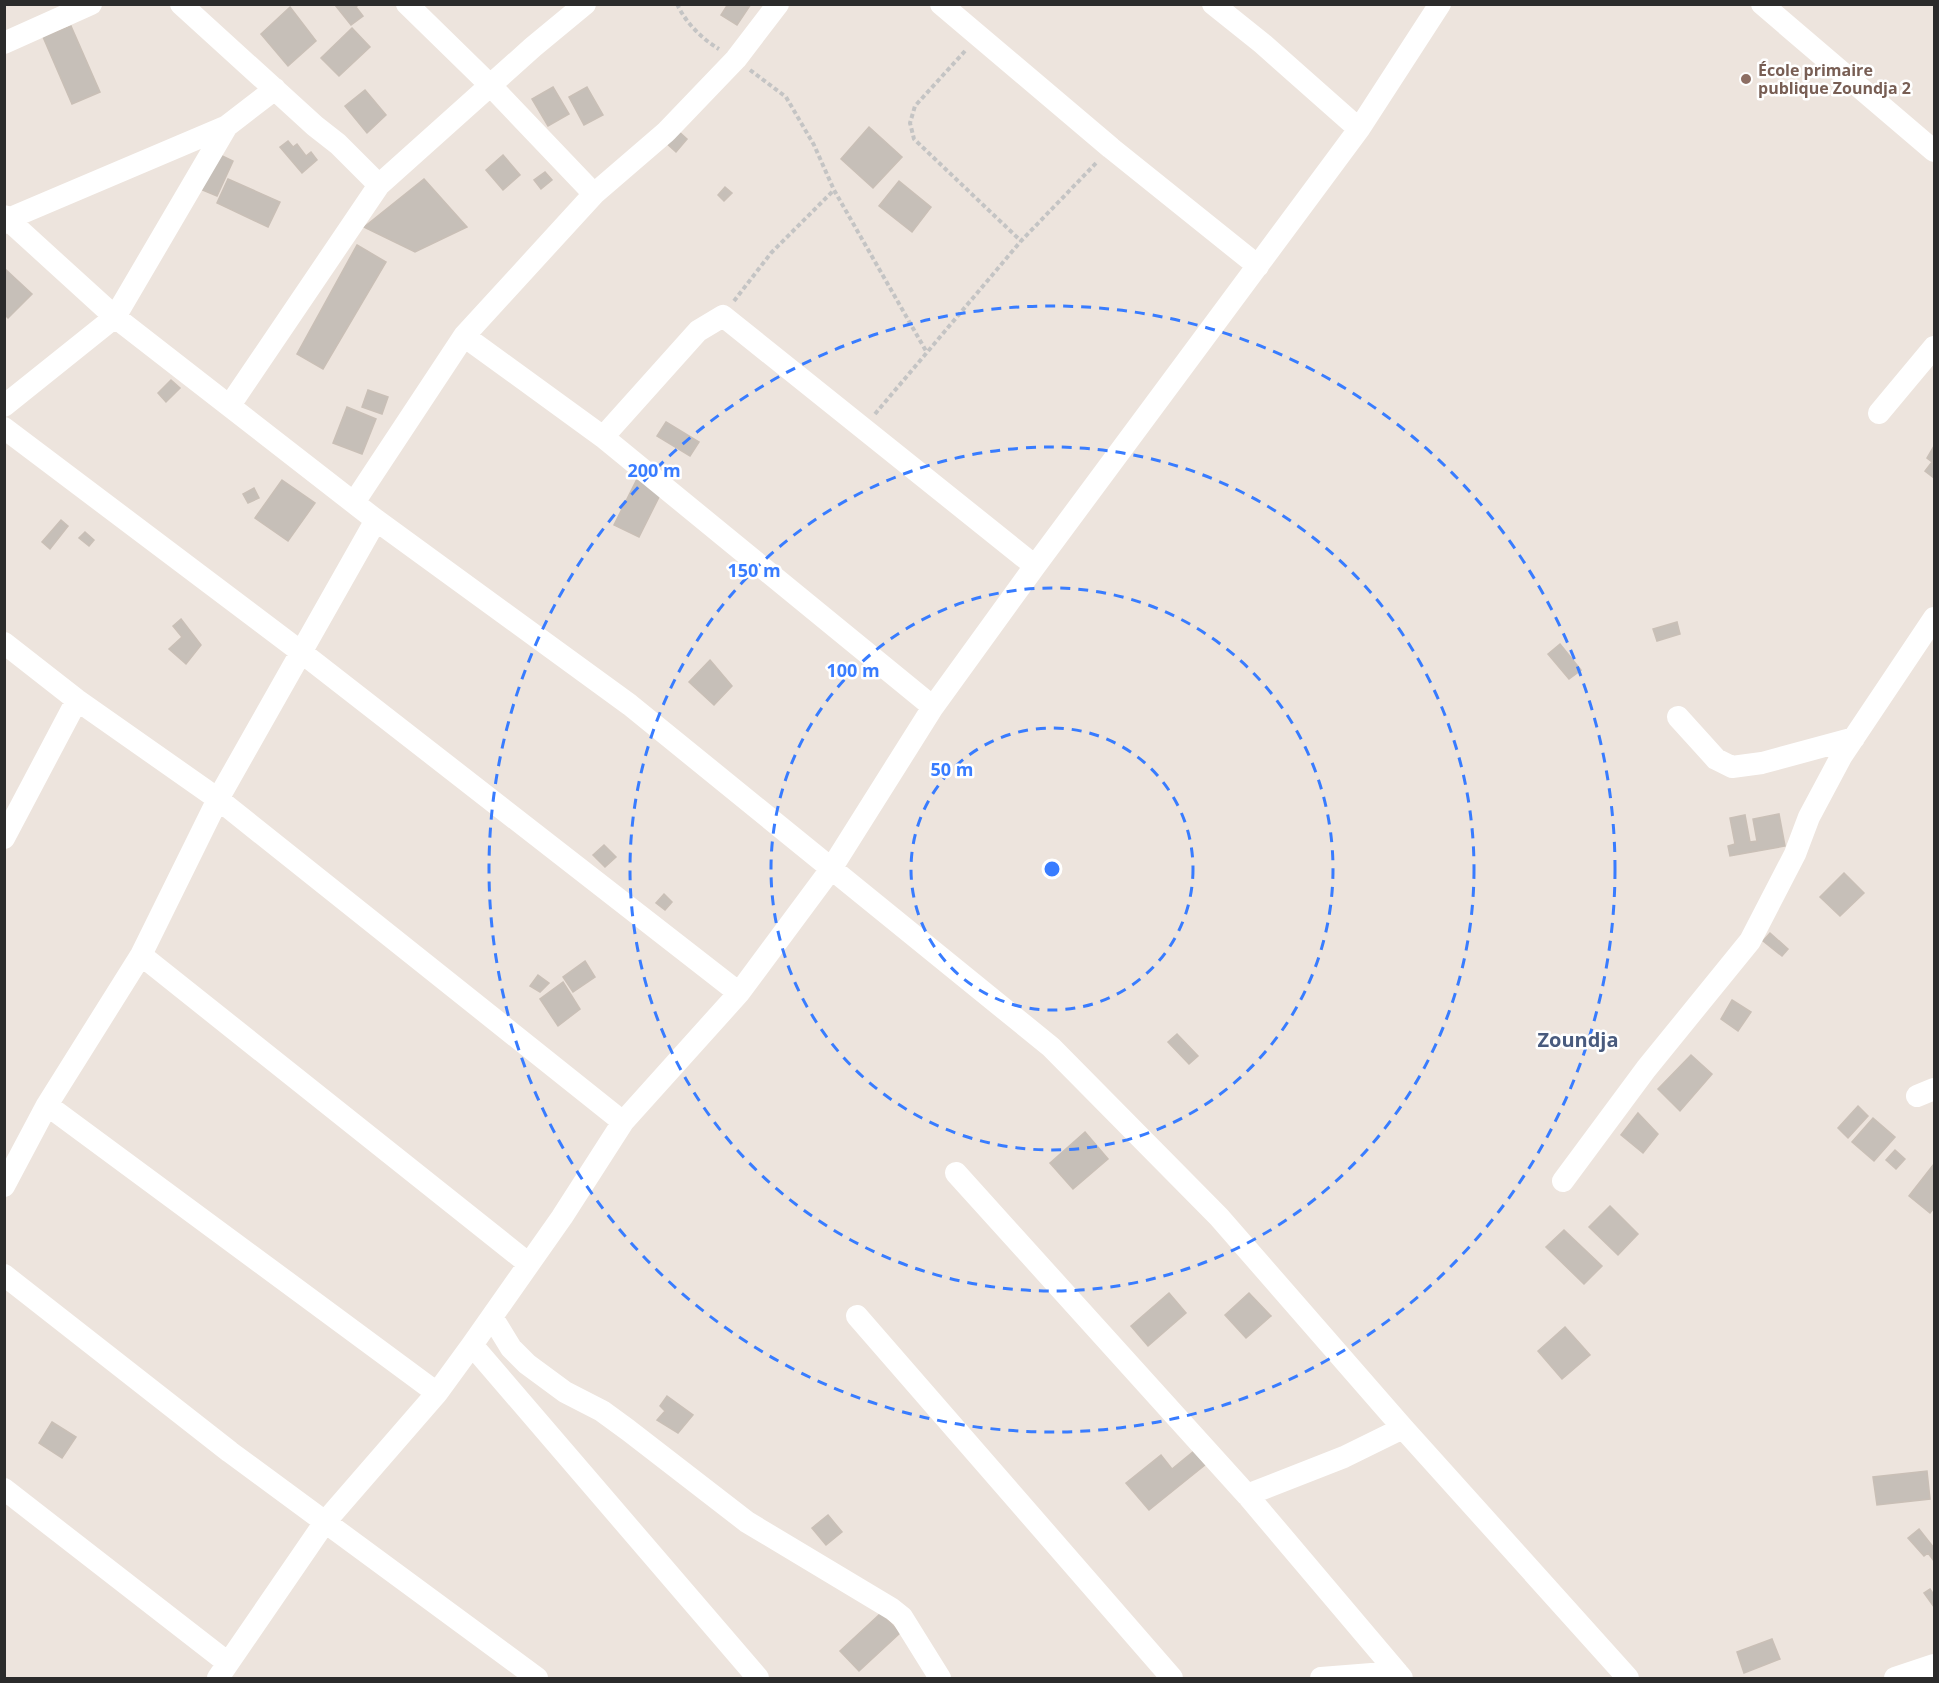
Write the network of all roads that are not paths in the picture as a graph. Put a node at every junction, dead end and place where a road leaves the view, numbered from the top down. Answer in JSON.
{"nodes":[{"id":1,"x":92,"y":4,"type":"edge"},
{"id":2,"x":181,"y":4,"type":"edge"},
{"id":3,"x":407,"y":4,"type":"edge"},
{"id":4,"x":585,"y":4,"type":"edge"},
{"id":5,"x":778,"y":4,"type":"edge"},
{"id":6,"x":941,"y":4,"type":"edge"},
{"id":7,"x":1213,"y":4,"type":"edge"},
{"id":8,"x":1440,"y":4,"type":"edge"},
{"id":9,"x":1762,"y":4,"type":"edge"},
{"id":10,"x":4,"y":42,"type":"edge"},
{"id":11,"x":490,"y":86,"type":"junction"},
{"id":12,"x":275,"y":89,"type":"junction"},
{"id":13,"x":227,"y":126,"type":"junction"},
{"id":14,"x":1359,"y":129,"type":"junction"},
{"id":15,"x":1935,"y":151,"type":"edge"},
{"id":16,"x":379,"y":185,"type":"junction"},
{"id":17,"x":594,"y":194,"type":"junction"},
{"id":18,"x":6,"y":219,"type":"edge"},
{"id":19,"x":1258,"y":266,"type":"junction"},
{"id":20,"x":116,"y":317,"type":"junction"},
{"id":21,"x":464,"y":336,"type":"junction"},
{"id":22,"x":1935,"y":347,"type":"edge"},
{"id":23,"x":230,"y":405,"type":"junction"},
{"id":24,"x":4,"y":406,"type":"edge"},
{"id":25,"x":1880,"y":413,"type":"dead end"},
{"id":26,"x":4,"y":428,"type":"edge"},
{"id":27,"x":603,"y":437,"type":"junction"},
{"id":28,"x":355,"y":501,"type":"junction"},
{"id":29,"x":376,"y":520,"type":"junction"},
{"id":30,"x":1035,"y":566,"type":"junction"},
{"id":31,"x":1935,"y":618,"type":"edge"},
{"id":32,"x":4,"y":643,"type":"edge"},
{"id":33,"x":301,"y":652,"type":"junction"},
{"id":34,"x":77,"y":700,"type":"junction"},
{"id":35,"x":933,"y":707,"type":"junction"},
{"id":36,"x":1678,"y":717,"type":"dead end"},
{"id":37,"x":1854,"y":738,"type":"junction"},
{"id":38,"x":218,"y":799,"type":"junction"},
{"id":39,"x":4,"y":838,"type":"edge"},
{"id":40,"x":831,"y":869,"type":"junction"},
{"id":41,"x":141,"y":955,"type":"junction"},
{"id":42,"x":739,"y":993,"type":"junction"},
{"id":43,"x":47,"y":1105,"type":"junction"},
{"id":44,"x":623,"y":1122,"type":"junction"},
{"id":45,"x":956,"y":1173,"type":"dead end"},
{"id":46,"x":1563,"y":1181,"type":"dead end"},
{"id":47,"x":4,"y":1186,"type":"edge"},
{"id":48,"x":529,"y":1264,"type":"junction"},
{"id":49,"x":4,"y":1275,"type":"edge"},
{"id":50,"x":857,"y":1316,"type":"dead end"},
{"id":51,"x":492,"y":1317,"type":"junction"},
{"id":52,"x":472,"y":1345,"type":"junction"},
{"id":53,"x":437,"y":1393,"type":"junction"},
{"id":54,"x":1403,"y":1428,"type":"junction"},
{"id":55,"x":4,"y":1489,"type":"edge"},
{"id":56,"x":1247,"y":1495,"type":"junction"},
{"id":57,"x":325,"y":1522,"type":"junction"},
{"id":58,"x":1935,"y":1665,"type":"edge"},
{"id":59,"x":223,"y":1671,"type":"edge"},
{"id":60,"x":1400,"y":1675,"type":"edge"},
{"id":61,"x":537,"y":1678,"type":"edge"},
{"id":62,"x":758,"y":1678,"type":"edge"},
{"id":63,"x":940,"y":1678,"type":"edge"},
{"id":64,"x":1172,"y":1678,"type":"edge"},
{"id":65,"x":1321,"y":1678,"type":"edge"},
{"id":66,"x":1628,"y":1678,"type":"edge"},
{"id":67,"x":1895,"y":1678,"type":"edge"}],
"edges":[{"from":1,"to":10,"type":"street"},
{"from":2,"to":12,"type":"street"},
{"from":3,"to":11,"type":"street"},
{"from":4,"to":11,"type":"street"},
{"from":5,"to":17,"type":"street"},
{"from":6,"to":19,"type":"street"},
{"from":7,"to":14,"type":"street"},
{"from":8,"to":14,"type":"street"},
{"from":9,"to":15,"type":"street"},
{"from":11,"to":16,"type":"street"},
{"from":11,"to":17,"type":"street"},
{"from":12,"to":13,"type":"street"},
{"from":12,"to":16,"type":"street"},
{"from":13,"to":18,"type":"street"},
{"from":13,"to":20,"type":"street"},
{"from":14,"to":19,"type":"street"},
{"from":16,"to":23,"type":"street"},
{"from":17,"to":21,"type":"street"},
{"from":18,"to":20,"type":"street"},
{"from":19,"to":30,"type":"street"},
{"from":20,"to":23,"type":"street"},
{"from":20,"to":24,"type":"street"},
{"from":21,"to":27,"type":"street"},
{"from":21,"to":28,"type":"street"},
{"from":22,"to":25,"type":"street"},
{"from":23,"to":28,"type":"street"},
{"from":26,"to":33,"type":"street"},
{"from":27,"to":30,"type":"street"},
{"from":27,"to":35,"type":"street"},
{"from":28,"to":29,"type":"street"},
{"from":29,"to":33,"type":"street"},
{"from":29,"to":40,"type":"street"},
{"from":30,"to":35,"type":"street"},
{"from":31,"to":37,"type":"street"},
{"from":32,"to":34,"type":"street"},
{"from":33,"to":38,"type":"street"},
{"from":33,"to":42,"type":"street"},
{"from":34,"to":38,"type":"street"},
{"from":34,"to":39,"type":"street"},
{"from":35,"to":40,"type":"street"},
{"from":36,"to":37,"type":"street"},
{"from":37,"to":46,"type":"street"},
{"from":38,"to":41,"type":"street"},
{"from":38,"to":44,"type":"street"},
{"from":40,"to":42,"type":"street"},
{"from":40,"to":54,"type":"street"},
{"from":41,"to":43,"type":"street"},
{"from":41,"to":48,"type":"street"},
{"from":42,"to":44,"type":"street"},
{"from":43,"to":47,"type":"street"},
{"from":43,"to":53,"type":"street"},
{"from":44,"to":48,"type":"street"},
{"from":45,"to":56,"type":"street"},
{"from":48,"to":51,"type":"street"},
{"from":49,"to":57,"type":"street"},
{"from":50,"to":64,"type":"street"},
{"from":51,"to":52,"type":"street"},
{"from":51,"to":63,"type":"street"},
{"from":52,"to":53,"type":"street"},
{"from":52,"to":62,"type":"street"},
{"from":53,"to":57,"type":"street"},
{"from":54,"to":56,"type":"street"},
{"from":54,"to":66,"type":"street"},
{"from":55,"to":59,"type":"street"},
{"from":56,"to":60,"type":"street"},
{"from":57,"to":59,"type":"street"},
{"from":57,"to":61,"type":"street"},
{"from":58,"to":67,"type":"street"},
{"from":60,"to":65,"type":"street"}]}
